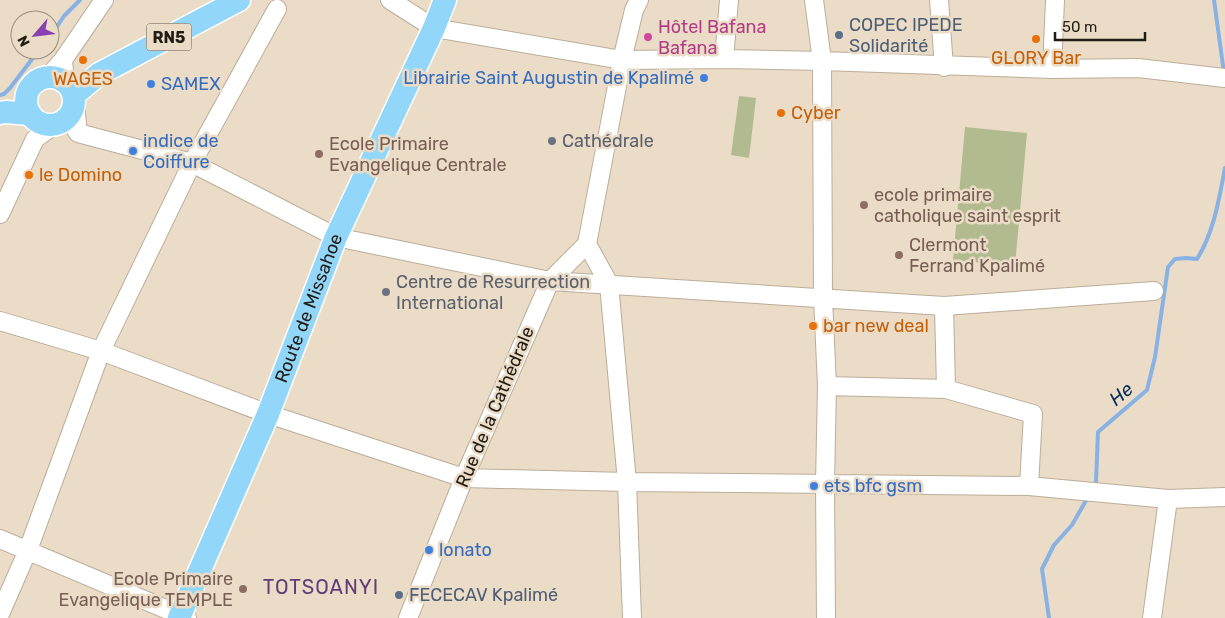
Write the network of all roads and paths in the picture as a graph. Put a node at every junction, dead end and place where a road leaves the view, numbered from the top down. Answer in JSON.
{"nodes":[{"id":1,"x":104,"y":0,"type":"edge"},
{"id":2,"x":240,"y":0,"type":"edge"},
{"id":3,"x":390,"y":0,"type":"edge"},
{"id":4,"x":445,"y":0,"type":"edge"},
{"id":5,"x":729,"y":0,"type":"edge"},
{"id":6,"x":814,"y":0,"type":"edge"},
{"id":7,"x":939,"y":0,"type":"edge"},
{"id":8,"x":1055,"y":0,"type":"edge"},
{"id":9,"x":633,"y":3,"type":"edge"},
{"id":10,"x":277,"y":9,"type":"dead end"},
{"id":11,"x":434,"y":28,"type":"junction"},
{"id":12,"x":724,"y":59,"type":"junction"},
{"id":13,"x":622,"y":60,"type":"junction"},
{"id":14,"x":822,"y":61,"type":"junction"},
{"id":15,"x":944,"y":67,"type":"junction"},
{"id":16,"x":1052,"y":70,"type":"junction"},
{"id":17,"x":1224,"y":78,"type":"edge"},
{"id":18,"x":62,"y":85,"type":"junction"},
{"id":19,"x":29,"y":104,"type":"junction"},
{"id":20,"x":3,"y":113,"type":"edge"},
{"id":21,"x":67,"y":125,"type":"junction"},
{"id":22,"x":35,"y":139,"type":"junction"},
{"id":23,"x":192,"y":163,"type":"junction"},
{"id":24,"x":0,"y":214,"type":"edge"},
{"id":25,"x":336,"y":237,"type":"junction"},
{"id":26,"x":587,"y":244,"type":"junction"},
{"id":27,"x":550,"y":281,"type":"junction"},
{"id":28,"x":609,"y":284,"type":"junction"},
{"id":29,"x":1154,"y":291,"type":"dead end"},
{"id":30,"x":824,"y":298,"type":"junction"},
{"id":31,"x":944,"y":306,"type":"junction"},
{"id":32,"x":0,"y":321,"type":"edge"},
{"id":33,"x":101,"y":351,"type":"junction"},
{"id":34,"x":826,"y":386,"type":"junction"},
{"id":35,"x":946,"y":389,"type":"junction"},
{"id":36,"x":268,"y":414,"type":"junction"},
{"id":37,"x":464,"y":478,"type":"junction"},
{"id":38,"x":627,"y":482,"type":"junction"},
{"id":39,"x":825,"y":484,"type":"junction"},
{"id":40,"x":1028,"y":486,"type":"junction"},
{"id":41,"x":1225,"y":497,"type":"edge"},
{"id":42,"x":1168,"y":499,"type":"junction"},
{"id":43,"x":0,"y":539,"type":"edge"},
{"id":44,"x":28,"y":550,"type":"junction"},
{"id":45,"x":0,"y":614,"type":"edge"},
{"id":46,"x":182,"y":617,"type":"edge"},
{"id":47,"x":408,"y":618,"type":"edge"},
{"id":48,"x":632,"y":618,"type":"edge"},
{"id":49,"x":826,"y":618,"type":"edge"},
{"id":50,"x":1152,"y":618,"type":"edge"}],
"edges":[{"from":1,"to":18,"type":"street"},
{"from":2,"to":18,"type":"main road","name":"RN5","number":"RN5"},
{"from":3,"to":11,"type":"street"},
{"from":4,"to":11,"type":"main road","name":"Route de Missahoe"},
{"from":5,"to":12,"type":"street"},
{"from":6,"to":14,"type":"street"},
{"from":7,"to":15,"type":"street"},
{"from":8,"to":16,"type":"street"},
{"from":9,"to":13,"type":"street"},
{"from":10,"to":23,"type":"street"},
{"from":11,"to":13,"type":"street"},
{"from":11,"to":25,"type":"main road","name":"Route de Missahoe"},
{"from":12,"to":13,"type":"street"},
{"from":12,"to":14,"type":"street"},
{"from":13,"to":26,"type":"street"},
{"from":14,"to":15,"type":"street"},
{"from":14,"to":30,"type":"street"},
{"from":15,"to":16,"type":"street"},
{"from":16,"to":17,"type":"street"},
{"from":18,"to":19,"type":"main road","name":"RN5"},
{"from":18,"to":21,"type":"main road"},
{"from":19,"to":20,"type":"main road","name":"RN5"},
{"from":19,"to":21,"type":"main road"},
{"from":19,"to":22,"type":"street"},
{"from":21,"to":22,"type":"street"},
{"from":21,"to":23,"type":"street"},
{"from":22,"to":24,"type":"street"},
{"from":23,"to":25,"type":"street"},
{"from":23,"to":33,"type":"street"},
{"from":25,"to":27,"type":"street"},
{"from":25,"to":36,"type":"main road","name":"Route de Missahoe"},
{"from":26,"to":27,"type":"street","name":"Rue de la Cathédrale"},
{"from":26,"to":28,"type":"street"},
{"from":27,"to":28,"type":"street"},
{"from":27,"to":37,"type":"street","name":"Rue de la Cathédrale"},
{"from":28,"to":30,"type":"street"},
{"from":28,"to":38,"type":"street"},
{"from":29,"to":31,"type":"street"},
{"from":30,"to":31,"type":"street"},
{"from":30,"to":34,"type":"street"},
{"from":31,"to":35,"type":"street"},
{"from":32,"to":33,"type":"street"},
{"from":33,"to":36,"type":"street"},
{"from":33,"to":44,"type":"street"},
{"from":34,"to":35,"type":"street"},
{"from":34,"to":39,"type":"street"},
{"from":35,"to":40,"type":"street"},
{"from":36,"to":37,"type":"street"},
{"from":36,"to":46,"type":"main road","name":"Route de Missahoe"},
{"from":37,"to":38,"type":"street"},
{"from":37,"to":47,"type":"street","name":"Rue de la Cathédrale"},
{"from":38,"to":39,"type":"street"},
{"from":38,"to":48,"type":"street"},
{"from":39,"to":40,"type":"street"},
{"from":39,"to":49,"type":"street"},
{"from":40,"to":42,"type":"street"},
{"from":41,"to":42,"type":"street"},
{"from":42,"to":50,"type":"street"},
{"from":43,"to":44,"type":"street"},
{"from":44,"to":45,"type":"street"},
{"from":44,"to":46,"type":"street"}]}
